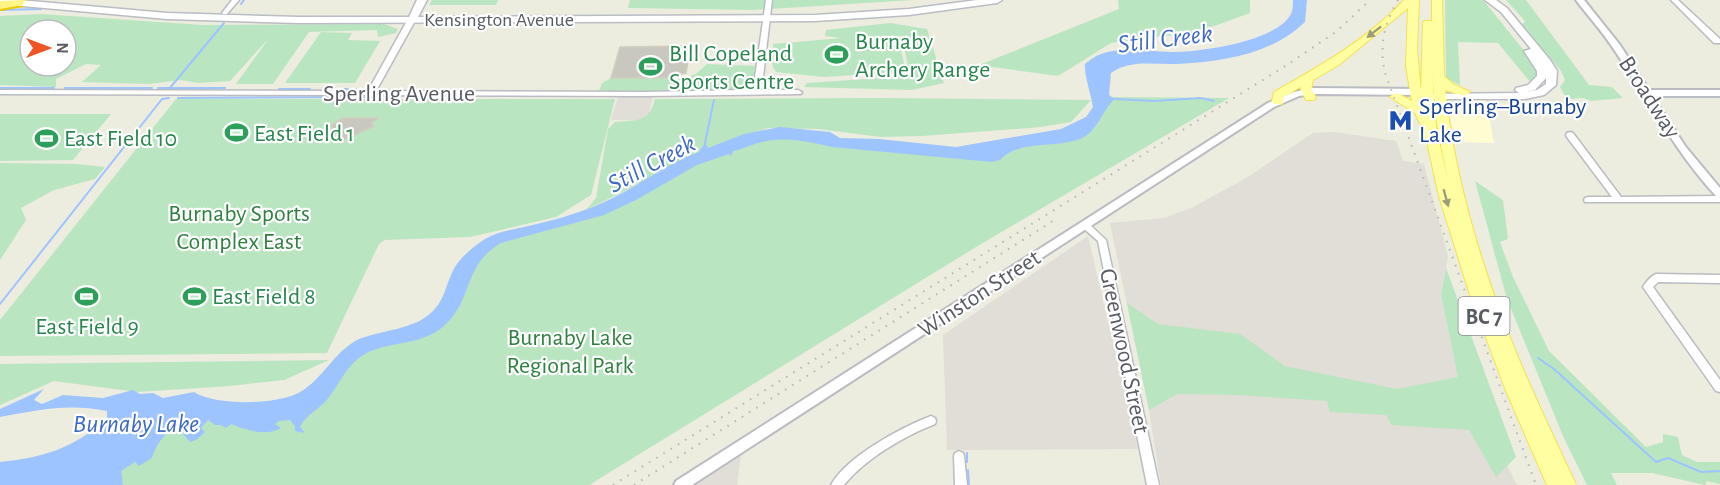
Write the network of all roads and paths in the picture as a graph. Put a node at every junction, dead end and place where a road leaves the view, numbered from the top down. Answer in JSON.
{"nodes":[{"id":1,"x":71,"y":0,"type":"edge"},
{"id":2,"x":236,"y":0,"type":"edge"},
{"id":3,"x":422,"y":0,"type":"edge"},
{"id":4,"x":769,"y":0,"type":"edge"},
{"id":5,"x":956,"y":0,"type":"edge"},
{"id":6,"x":998,"y":0,"type":"edge"},
{"id":7,"x":1412,"y":0,"type":"edge"},
{"id":8,"x":1429,"y":0,"type":"edge"},
{"id":9,"x":1437,"y":0,"type":"edge"},
{"id":10,"x":1580,"y":0,"type":"edge"},
{"id":11,"x":1674,"y":0,"type":"edge"},
{"id":12,"x":19,"y":2,"type":"joint"},
{"id":13,"x":0,"y":3,"type":"edge"},
{"id":14,"x":1496,"y":3,"type":"edge"},
{"id":15,"x":223,"y":15,"type":"junction"},
{"id":16,"x":414,"y":16,"type":"junction"},
{"id":17,"x":766,"y":16,"type":"junction"},
{"id":18,"x":1718,"y":41,"type":"edge"},
{"id":19,"x":1439,"y":78,"type":"junction"},
{"id":20,"x":1308,"y":90,"type":"junction"},
{"id":21,"x":0,"y":92,"type":"edge"},
{"id":22,"x":798,"y":92,"type":"dead end"},
{"id":23,"x":1464,"y":92,"type":"junction"},
{"id":24,"x":371,"y":93,"type":"junction"},
{"id":25,"x":1646,"y":93,"type":"junction"},
{"id":26,"x":1720,"y":93,"type":"edge"},
{"id":27,"x":740,"y":94,"type":"junction"},
{"id":28,"x":1421,"y":94,"type":"junction"},
{"id":29,"x":1441,"y":95,"type":"junction"},
{"id":30,"x":1396,"y":97,"type":"junction"},
{"id":31,"x":1278,"y":101,"type":"junction"},
{"id":32,"x":1419,"y":110,"type":"junction"},
{"id":33,"x":1570,"y":135,"type":"dead end"},
{"id":34,"x":1433,"y":141,"type":"junction"},
{"id":35,"x":1720,"y":194,"type":"edge"},
{"id":36,"x":1720,"y":199,"type":"edge"},
{"id":37,"x":1588,"y":200,"type":"dead end"},
{"id":38,"x":1619,"y":200,"type":"junction"},
{"id":39,"x":1085,"y":225,"type":"junction"},
{"id":40,"x":1719,"y":280,"type":"edge"},
{"id":41,"x":1720,"y":388,"type":"edge"},
{"id":42,"x":931,"y":421,"type":"dead end"},
{"id":43,"x":959,"y":456,"type":"dead end"},
{"id":44,"x":681,"y":485,"type":"edge"},
{"id":45,"x":837,"y":485,"type":"edge"},
{"id":46,"x":961,"y":485,"type":"edge"},
{"id":47,"x":1153,"y":485,"type":"edge"},
{"id":48,"x":1555,"y":485,"type":"edge"},
{"id":49,"x":1568,"y":485,"type":"edge"}],
"edges":[{"from":1,"to":15,"type":"main road","name":"Kensington Avenue"},
{"from":2,"to":15,"type":"street"},
{"from":3,"to":16,"type":"main road"},
{"from":4,"to":17,"type":"street"},
{"from":5,"to":17,"type":"main road","name":"Kensington Avenue"},
{"from":6,"to":17,"type":"main road","name":"Kensington Avenue"},
{"from":7,"to":20,"type":"main road","one_way":true},
{"from":7,"to":28,"type":"main road"},
{"from":8,"to":28,"type":"main road","number":"BC 7"},
{"from":9,"to":19,"type":"main road","number":"BC 7"},
{"from":10,"to":25,"type":"street","name":"Broadway"},
{"from":11,"to":18,"type":"street"},
{"from":12,"to":13,"type":"highway"},
{"from":12,"to":15,"type":"main road","name":"Kensington Avenue"},
{"from":14,"to":23,"type":"main road"},
{"from":14,"to":29,"type":"main road"},
{"from":15,"to":16,"type":"main road","name":"Kensington Avenue"},
{"from":16,"to":17,"type":"main road","name":"Kensington Avenue"},
{"from":16,"to":24,"type":"street"},
{"from":17,"to":27,"type":"street"},
{"from":19,"to":23,"type":"main road"},
{"from":19,"to":29,"type":"main road","number":"BC 7"},
{"from":20,"to":28,"type":"street"},
{"from":20,"to":30,"type":"street"},
{"from":20,"to":31,"type":"street"},
{"from":20,"to":31,"type":"main road"},
{"from":21,"to":24,"type":"street","name":"Sperling Avenue"},
{"from":22,"to":27,"type":"street","name":"Sperling Avenue"},
{"from":23,"to":29,"type":"main road"},
{"from":24,"to":27,"type":"street","name":"Sperling Avenue"},
{"from":25,"to":26,"type":"street"},
{"from":25,"to":35,"type":"street","name":"Broadway"},
{"from":28,"to":29,"type":"main road"},
{"from":28,"to":30,"type":"street"},
{"from":28,"to":32,"type":"main road"},
{"from":28,"to":34,"type":"main road","number":"BC 7"},
{"from":29,"to":49,"type":"main road","number":"BC 7"},
{"from":30,"to":32,"type":"main road"},
{"from":31,"to":39,"type":"street","name":"Winston Street"},
{"from":32,"to":34,"type":"main road"},
{"from":33,"to":38,"type":"street"},
{"from":34,"to":48,"type":"main road","number":"BC 7","one_way":true},
{"from":36,"to":38,"type":"street"},
{"from":37,"to":38,"type":"street"},
{"from":39,"to":44,"type":"street","name":"Winston Street"},
{"from":39,"to":47,"type":"street","name":"Greenwood Street"},
{"from":40,"to":41,"type":"street"},
{"from":42,"to":45,"type":"street"},
{"from":43,"to":46,"type":"street"}]}
